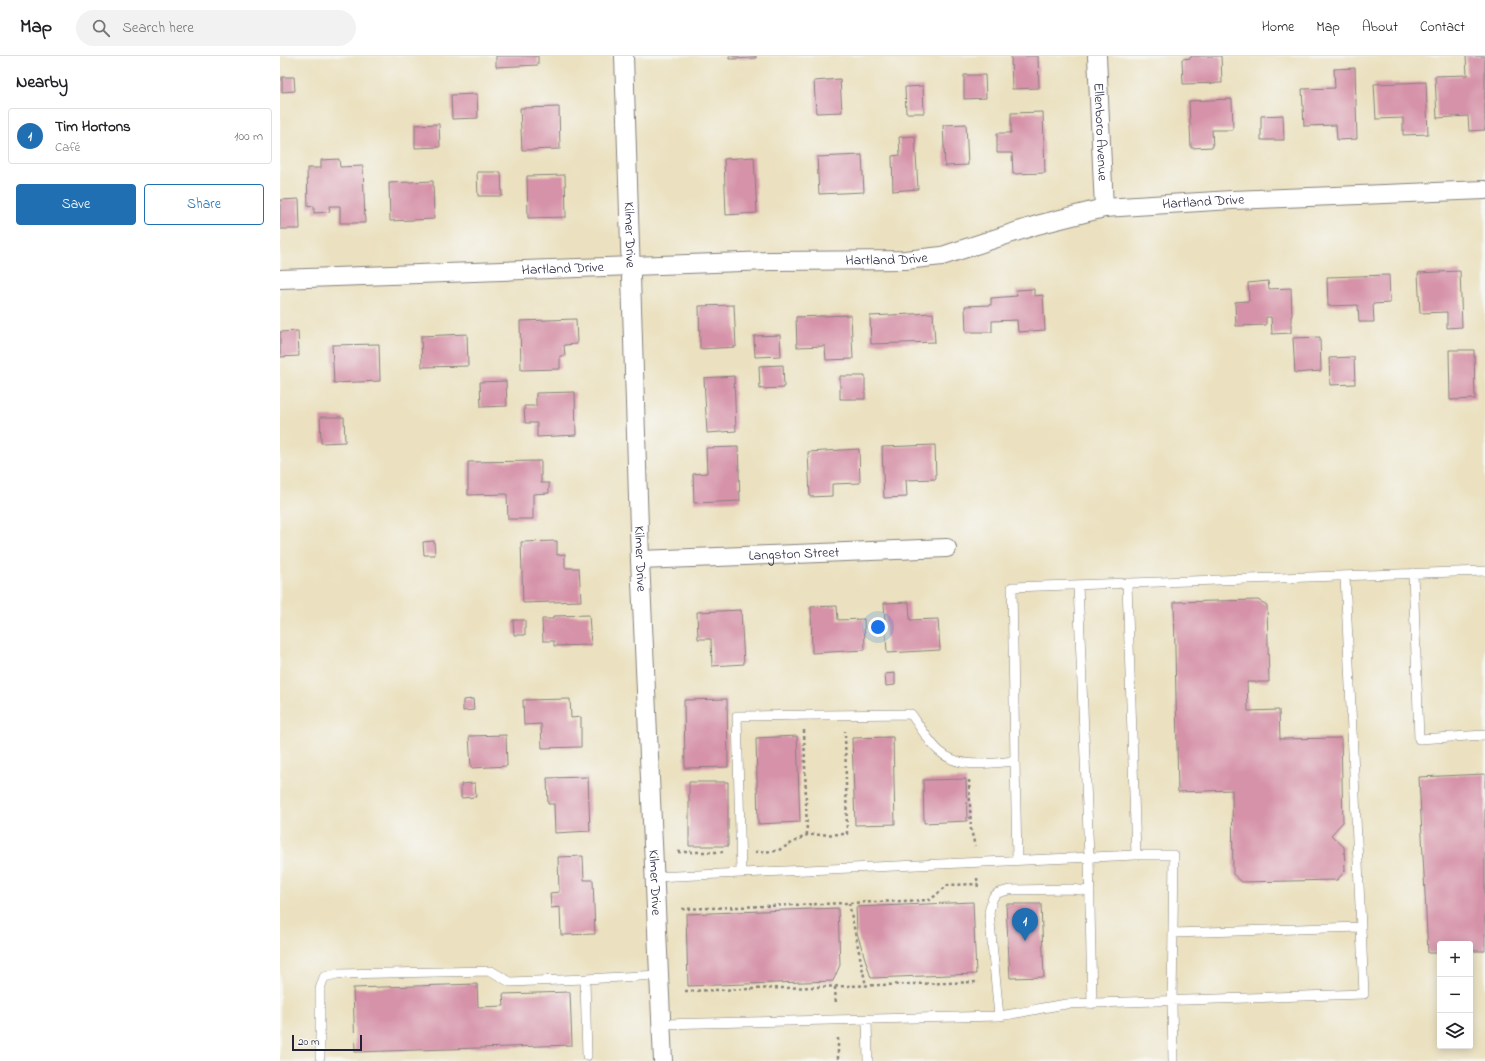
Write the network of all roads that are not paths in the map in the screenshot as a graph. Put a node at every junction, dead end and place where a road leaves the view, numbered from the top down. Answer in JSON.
{"nodes":[{"id":1,"x":624,"y":56,"type":"edge"},
{"id":2,"x":1097,"y":56,"type":"edge"},
{"id":3,"x":1485,"y":190,"type":"edge"},
{"id":4,"x":1104,"y":208,"type":"junction"},
{"id":5,"x":632,"y":266,"type":"junction"},
{"id":6,"x":280,"y":279,"type":"edge"},
{"id":7,"x":947,"y":548,"type":"dead end"},
{"id":8,"x":640,"y":560,"type":"junction"},
{"id":9,"x":1485,"y":571,"type":"edge"},
{"id":10,"x":1413,"y":573,"type":"junction"},
{"id":11,"x":1345,"y":576,"type":"junction"},
{"id":12,"x":1127,"y":583,"type":"junction"},
{"id":13,"x":1078,"y":585,"type":"junction"},
{"id":14,"x":1485,"y":735,"type":"edge"},
{"id":15,"x":1015,"y":761,"type":"junction"},
{"id":16,"x":1136,"y":855,"type":"junction"},
{"id":17,"x":1089,"y":857,"type":"junction"},
{"id":18,"x":1016,"y":860,"type":"junction"},
{"id":19,"x":741,"y":872,"type":"junction"},
{"id":20,"x":654,"y":877,"type":"junction"},
{"id":21,"x":1090,"y":891,"type":"junction"},
{"id":22,"x":1361,"y":927,"type":"junction"},
{"id":23,"x":1173,"y":933,"type":"junction"},
{"id":24,"x":659,"y":975,"type":"junction"},
{"id":25,"x":584,"y":979,"type":"junction"},
{"id":26,"x":1172,"y":1001,"type":"junction"},
{"id":27,"x":1092,"y":1004,"type":"junction"},
{"id":28,"x":999,"y":1016,"type":"junction"},
{"id":29,"x":868,"y":1019,"type":"junction"},
{"id":30,"x":661,"y":1024,"type":"junction"},
{"id":31,"x":587,"y":1056,"type":"dead end"},
{"id":32,"x":320,"y":1057,"type":"dead end"},
{"id":33,"x":663,"y":1061,"type":"edge"},
{"id":34,"x":868,"y":1061,"type":"edge"},
{"id":35,"x":1173,"y":1061,"type":"edge"}],
"edges":[{"from":1,"to":5,"type":"street","name":"Kilmer Drive"},
{"from":2,"to":4,"type":"street","name":"Ellenboro Avenue"},
{"from":3,"to":4,"type":"street","name":"Hartland Drive"},
{"from":4,"to":5,"type":"street","name":"Hartland Drive"},
{"from":5,"to":6,"type":"street","name":"Hartland Drive"},
{"from":5,"to":8,"type":"street","name":"Kilmer Drive"},
{"from":7,"to":8,"type":"street","name":"Langston Street"},
{"from":8,"to":20,"type":"street","name":"Kilmer Drive"},
{"from":9,"to":10,"type":"lane"},
{"from":10,"to":11,"type":"lane"},
{"from":10,"to":14,"type":"lane"},
{"from":11,"to":12,"type":"lane"},
{"from":11,"to":22,"type":"lane"},
{"from":12,"to":13,"type":"lane"},
{"from":12,"to":16,"type":"lane"},
{"from":13,"to":15,"type":"lane"},
{"from":13,"to":17,"type":"lane"},
{"from":15,"to":18,"type":"lane"},
{"from":15,"to":19,"type":"lane"},
{"from":16,"to":17,"type":"lane"},
{"from":16,"to":23,"type":"lane"},
{"from":17,"to":18,"type":"lane"},
{"from":17,"to":21,"type":"lane"},
{"from":18,"to":19,"type":"lane"},
{"from":19,"to":20,"type":"lane"},
{"from":20,"to":24,"type":"street","name":"Kilmer Drive"},
{"from":21,"to":27,"type":"lane"},
{"from":21,"to":28,"type":"lane"},
{"from":22,"to":23,"type":"lane"},
{"from":22,"to":26,"type":"lane"},
{"from":23,"to":26,"type":"lane"},
{"from":24,"to":25,"type":"lane"},
{"from":24,"to":30,"type":"street","name":"Kilmer Drive"},
{"from":25,"to":31,"type":"lane"},
{"from":25,"to":32,"type":"lane"},
{"from":26,"to":27,"type":"lane"},
{"from":26,"to":35,"type":"lane"},
{"from":27,"to":28,"type":"lane"},
{"from":28,"to":29,"type":"lane"},
{"from":29,"to":30,"type":"lane"},
{"from":29,"to":34,"type":"lane"},
{"from":30,"to":33,"type":"street","name":"Kilmer Drive"}]}
